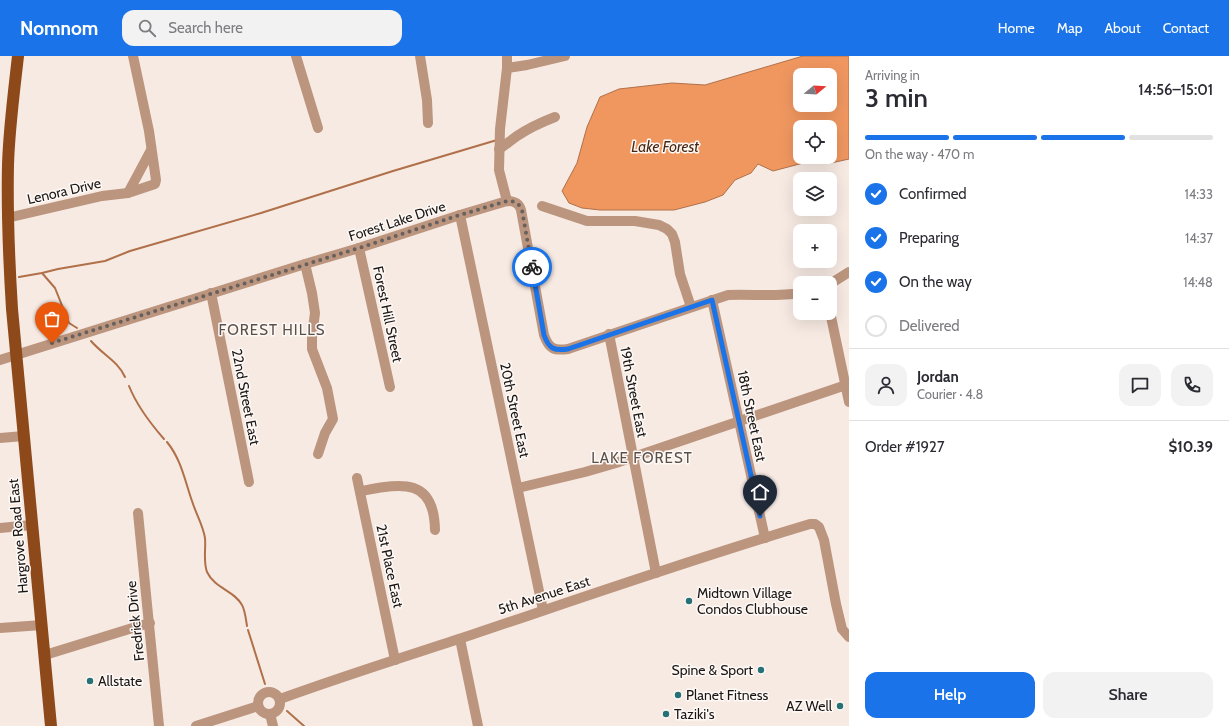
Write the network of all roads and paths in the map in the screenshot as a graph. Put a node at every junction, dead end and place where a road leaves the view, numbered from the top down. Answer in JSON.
{"nodes":[{"id":1,"x":18,"y":56,"type":"edge"},
{"id":2,"x":133,"y":56,"type":"edge"},
{"id":3,"x":296,"y":56,"type":"edge"},
{"id":4,"x":420,"y":56,"type":"edge"},
{"id":5,"x":507,"y":56,"type":"edge"},
{"id":6,"x":565,"y":56,"type":"edge"},
{"id":7,"x":507,"y":68,"type":"junction"},
{"id":8,"x":555,"y":117,"type":"dead end"},
{"id":9,"x":428,"y":123,"type":"dead end"},
{"id":10,"x":318,"y":128,"type":"dead end"},
{"id":11,"x":499,"y":149,"type":"junction"},
{"id":12,"x":151,"y":150,"type":"junction"},
{"id":13,"x":4,"y":164,"type":"edge"},
{"id":14,"x":128,"y":193,"type":"junction"},
{"id":15,"x":507,"y":201,"type":"junction"},
{"id":16,"x":542,"y":206,"type":"dead end"},
{"id":17,"x":460,"y":215,"type":"junction"},
{"id":18,"x":7,"y":218,"type":"junction"},
{"id":19,"x":359,"y":248,"type":"junction"},
{"id":20,"x":305,"y":264,"type":"junction"},
{"id":21,"x":849,"y":272,"type":"edge"},
{"id":22,"x":837,"y":280,"type":"edge"},
{"id":23,"x":211,"y":293,"type":"junction"},
{"id":24,"x":793,"y":294,"type":"edge"},
{"id":25,"x":712,"y":300,"type":"junction"},
{"id":26,"x":691,"y":306,"type":"junction"},
{"id":27,"x":832,"y":320,"type":"edge"},
{"id":28,"x":609,"y":334,"type":"junction"},
{"id":29,"x":16,"y":354,"type":"junction"},
{"id":30,"x":0,"y":360,"type":"edge"},
{"id":31,"x":847,"y":385,"type":"edge"},
{"id":32,"x":390,"y":387,"type":"dead end"},
{"id":33,"x":849,"y":402,"type":"edge"},
{"id":34,"x":739,"y":420,"type":"junction"},
{"id":35,"x":24,"y":436,"type":"junction"},
{"id":36,"x":0,"y":438,"type":"edge"},
{"id":37,"x":318,"y":454,"type":"dead end"},
{"id":38,"x":633,"y":457,"type":"junction"},
{"id":39,"x":357,"y":478,"type":"dead end"},
{"id":40,"x":249,"y":482,"type":"dead end"},
{"id":41,"x":518,"y":488,"type":"junction"},
{"id":42,"x":361,"y":491,"type":"junction"},
{"id":43,"x":138,"y":513,"type":"dead end"},
{"id":44,"x":32,"y":525,"type":"junction"},
{"id":45,"x":0,"y":528,"type":"edge"},
{"id":46,"x":435,"y":530,"type":"dead end"},
{"id":47,"x":765,"y":538,"type":"junction"},
{"id":48,"x":656,"y":573,"type":"junction"},
{"id":49,"x":543,"y":610,"type":"junction"},
{"id":50,"x":150,"y":623,"type":"junction"},
{"id":51,"x":42,"y":625,"type":"junction"},
{"id":52,"x":0,"y":628,"type":"edge"},
{"id":53,"x":849,"y":637,"type":"edge"},
{"id":54,"x":460,"y":639,"type":"junction"},
{"id":55,"x":45,"y":655,"type":"junction"},
{"id":56,"x":395,"y":660,"type":"junction"},
{"id":57,"x":280,"y":700,"type":"junction"},
{"id":58,"x":258,"y":706,"type":"junction"},
{"id":59,"x":270,"y":714,"type":"junction"},
{"id":60,"x":51,"y":726,"type":"edge"},
{"id":61,"x":159,"y":726,"type":"edge"},
{"id":62,"x":196,"y":726,"type":"edge"},
{"id":63,"x":272,"y":726,"type":"edge"},
{"id":64,"x":478,"y":726,"type":"edge"}],
"edges":[{"from":1,"to":13,"type":"main road","name":"Hargrove Road East"},
{"from":2,"to":12,"type":"street","name":"Lenora Drive"},
{"from":3,"to":10,"type":"street"},
{"from":4,"to":9,"type":"street"},
{"from":5,"to":7,"type":"street"},
{"from":6,"to":7,"type":"street"},
{"from":7,"to":11,"type":"street"},
{"from":8,"to":11,"type":"street"},
{"from":11,"to":15,"type":"street"},
{"from":12,"to":14,"type":"street"},
{"from":12,"to":14,"type":"street","name":"Lenora Drive"},
{"from":13,"to":18,"type":"main road","name":"Hargrove Road East"},
{"from":14,"to":18,"type":"street","name":"Lenora Drive"},
{"from":15,"to":17,"type":"street","name":"Forest Lake Drive"},
{"from":15,"to":28,"type":"street"},
{"from":16,"to":26,"type":"street"},
{"from":17,"to":19,"type":"street","name":"Forest Lake Drive"},
{"from":17,"to":41,"type":"street","name":"20th Street East"},
{"from":18,"to":29,"type":"main road","name":"Hargrove Road East"},
{"from":19,"to":20,"type":"street","name":"Forest Lake Drive"},
{"from":19,"to":32,"type":"street","name":"Forest Hill Street"},
{"from":20,"to":23,"type":"street","name":"Forest Lake Drive"},
{"from":20,"to":37,"type":"street"},
{"from":21,"to":22,"type":"street"},
{"from":23,"to":29,"type":"street","name":"Forest Lake Drive"},
{"from":23,"to":40,"type":"street","name":"22nd Street East"},
{"from":24,"to":25,"type":"street"},
{"from":25,"to":26,"type":"street"},
{"from":25,"to":34,"type":"street","name":"18th Street East"},
{"from":26,"to":28,"type":"street"},
{"from":27,"to":31,"type":"street"},
{"from":28,"to":38,"type":"street","name":"19th Street East"},
{"from":29,"to":30,"type":"street","name":"Forest Lake Drive"},
{"from":29,"to":35,"type":"main road","name":"Hargrove Road East"},
{"from":31,"to":33,"type":"street"},
{"from":31,"to":34,"type":"street"},
{"from":34,"to":38,"type":"street"},
{"from":34,"to":47,"type":"street","name":"18th Street East"},
{"from":35,"to":36,"type":"street"},
{"from":35,"to":44,"type":"main road","name":"Hargrove Road East"},
{"from":38,"to":41,"type":"street"},
{"from":38,"to":48,"type":"street","name":"19th Street East"},
{"from":39,"to":42,"type":"street","name":"21st Place East"},
{"from":41,"to":49,"type":"street","name":"20th Street East"},
{"from":42,"to":46,"type":"street"},
{"from":42,"to":56,"type":"street","name":"21st Place East"},
{"from":43,"to":50,"type":"street","name":"Fredrick Drive"},
{"from":44,"to":45,"type":"street"},
{"from":44,"to":51,"type":"main road","name":"Hargrove Road East"},
{"from":47,"to":48,"type":"street","name":"5th Avenue East"},
{"from":47,"to":53,"type":"street","name":"5th Avenue East"},
{"from":48,"to":49,"type":"street","name":"5th Avenue East"},
{"from":49,"to":54,"type":"street","name":"5th Avenue East"},
{"from":50,"to":55,"type":"street"},
{"from":50,"to":61,"type":"street","name":"Fredrick Drive"},
{"from":51,"to":52,"type":"street"},
{"from":51,"to":55,"type":"main road","name":"Hargrove Road East"},
{"from":54,"to":56,"type":"street","name":"5th Avenue East"},
{"from":54,"to":64,"type":"street"},
{"from":55,"to":60,"type":"main road","name":"Hargrove Road East"},
{"from":56,"to":57,"type":"street","name":"5th Avenue East"},
{"from":57,"to":58,"type":"street"},
{"from":57,"to":59,"type":"street"},
{"from":58,"to":59,"type":"street"},
{"from":58,"to":62,"type":"street"},
{"from":59,"to":63,"type":"street"}]}
